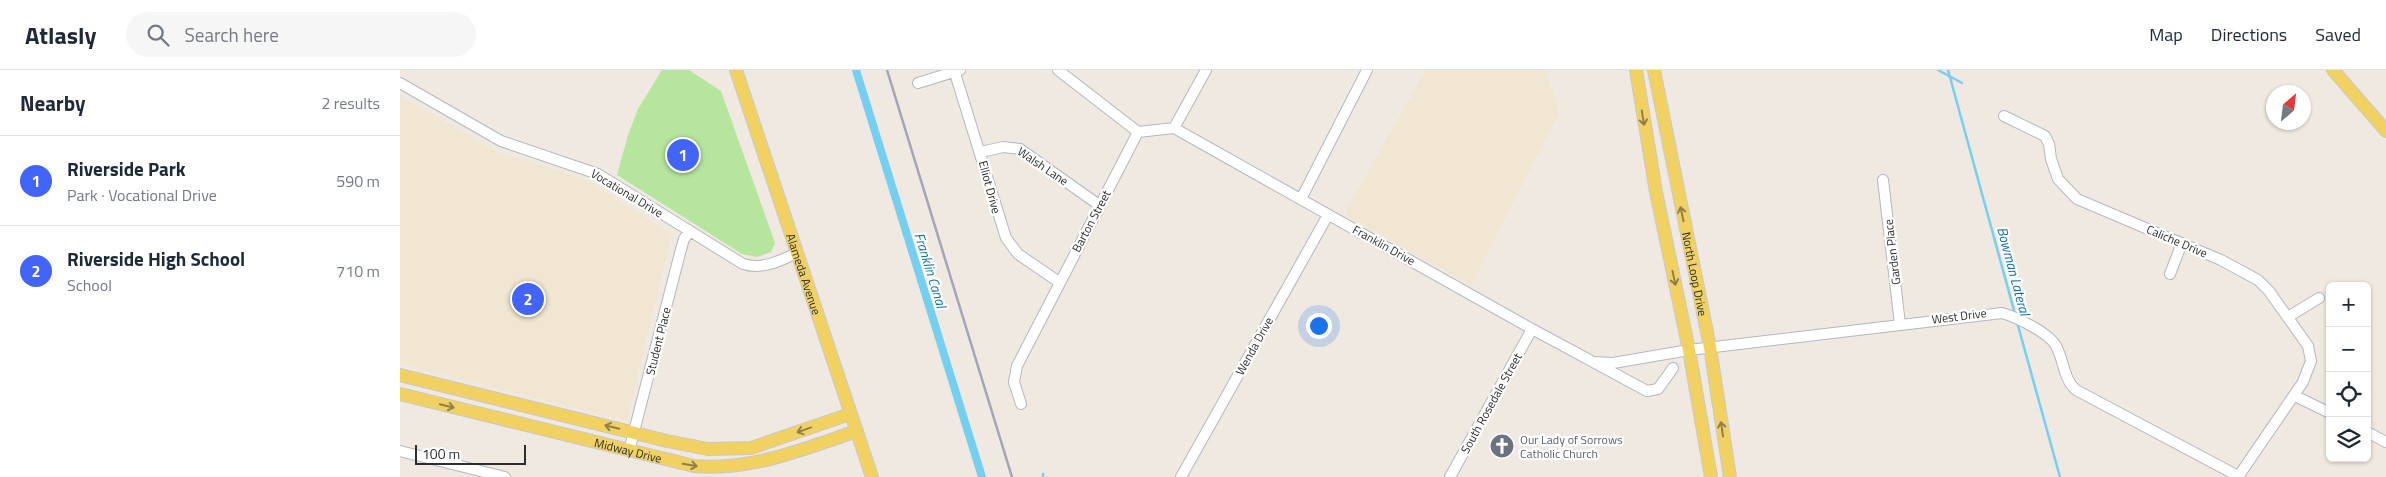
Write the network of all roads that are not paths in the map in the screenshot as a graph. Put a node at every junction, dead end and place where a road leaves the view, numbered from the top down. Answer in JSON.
{"nodes":[{"id":1,"x":736,"y":70,"type":"edge"},
{"id":2,"x":1058,"y":70,"type":"edge"},
{"id":3,"x":1367,"y":70,"type":"edge"},
{"id":4,"x":1636,"y":70,"type":"edge"},
{"id":5,"x":1654,"y":70,"type":"edge"},
{"id":6,"x":2333,"y":70,"type":"edge"},
{"id":7,"x":956,"y":71,"type":"edge"},
{"id":8,"x":1202,"y":72,"type":"edge"},
{"id":9,"x":400,"y":83,"type":"edge"},
{"id":10,"x":918,"y":83,"type":"dead end"},
{"id":11,"x":2004,"y":116,"type":"dead end"},
{"id":12,"x":1174,"y":128,"type":"junction"},
{"id":13,"x":2386,"y":131,"type":"edge"},
{"id":14,"x":1138,"y":132,"type":"junction"},
{"id":15,"x":981,"y":152,"type":"junction"},
{"id":16,"x":1884,"y":180,"type":"dead end"},
{"id":17,"x":1301,"y":199,"type":"junction"},
{"id":18,"x":1099,"y":206,"type":"junction"},
{"id":19,"x":1328,"y":215,"type":"junction"},
{"id":20,"x":689,"y":232,"type":"junction"},
{"id":21,"x":2182,"y":243,"type":"junction"},
{"id":22,"x":797,"y":253,"type":"junction"},
{"id":23,"x":2170,"y":274,"type":"dead end"},
{"id":24,"x":1059,"y":282,"type":"junction"},
{"id":25,"x":2319,"y":298,"type":"dead end"},
{"id":26,"x":2288,"y":317,"type":"junction"},
{"id":27,"x":1900,"y":324,"type":"junction"},
{"id":28,"x":1532,"y":329,"type":"junction"},
{"id":29,"x":1710,"y":347,"type":"junction"},
{"id":30,"x":1689,"y":350,"type":"junction"},
{"id":31,"x":1594,"y":362,"type":"junction"},
{"id":32,"x":1673,"y":368,"type":"dead end"},
{"id":33,"x":400,"y":375,"type":"edge"},
{"id":34,"x":400,"y":394,"type":"edge"},
{"id":35,"x":2294,"y":396,"type":"junction"},
{"id":36,"x":1021,"y":404,"type":"dead end"},
{"id":37,"x":2326,"y":411,"type":"edge"},
{"id":38,"x":850,"y":414,"type":"junction"},
{"id":39,"x":857,"y":431,"type":"junction"},
{"id":40,"x":634,"y":433,"type":"junction"},
{"id":41,"x":2371,"y":434,"type":"edge"},
{"id":42,"x":2386,"y":442,"type":"edge"},
{"id":43,"x":400,"y":451,"type":"edge"},
{"id":44,"x":629,"y":451,"type":"junction"},
{"id":45,"x":505,"y":477,"type":"edge"},
{"id":46,"x":872,"y":477,"type":"edge"},
{"id":47,"x":1181,"y":477,"type":"edge"},
{"id":48,"x":1450,"y":477,"type":"edge"},
{"id":49,"x":1711,"y":477,"type":"edge"},
{"id":50,"x":1730,"y":477,"type":"edge"},
{"id":51,"x":2238,"y":477,"type":"edge"}],
"edges":[{"from":1,"to":22,"type":"main road","name":"Alameda Avenue"},
{"from":2,"to":14,"type":"street"},
{"from":3,"to":17,"type":"street"},
{"from":4,"to":30,"type":"main road","name":"North Loop Drive","one_way":true},
{"from":29,"to":5,"type":"main road","name":"North Loop Drive","one_way":true},
{"from":6,"to":13,"type":"main road"},
{"from":7,"to":10,"type":"street"},
{"from":7,"to":15,"type":"street","name":"Elliot Drive"},
{"from":8,"to":12,"type":"street"},
{"from":9,"to":20,"type":"street","name":"Vocational Drive"},
{"from":11,"to":21,"type":"street","name":"Caliche Drive"},
{"from":12,"to":14,"type":"street"},
{"from":12,"to":17,"type":"street","name":"Franklin Drive"},
{"from":14,"to":18,"type":"street","name":"Barton Street"},
{"from":15,"to":18,"type":"street","name":"Walsh Lane"},
{"from":15,"to":24,"type":"street","name":"Elliot Drive"},
{"from":16,"to":27,"type":"street","name":"Garden Place"},
{"from":17,"to":19,"type":"street","name":"Franklin Drive"},
{"from":18,"to":24,"type":"street","name":"Barton Street"},
{"from":19,"to":28,"type":"street","name":"Franklin Drive"},
{"from":19,"to":47,"type":"street","name":"Wenda Drive"},
{"from":20,"to":22,"type":"street","name":"Vocational Drive"},
{"from":20,"to":40,"type":"street","name":"Student Place"},
{"from":21,"to":23,"type":"street"},
{"from":21,"to":26,"type":"street","name":"Caliche Drive"},
{"from":22,"to":38,"type":"main road","name":"Alameda Avenue"},
{"from":24,"to":36,"type":"street","name":"Barton Street"},
{"from":25,"to":26,"type":"street"},
{"from":26,"to":35,"type":"street","name":"Caliche Drive"},
{"from":27,"to":29,"type":"street","name":"West Drive"},
{"from":27,"to":51,"type":"street","name":"West Drive"},
{"from":28,"to":31,"type":"street","name":"Franklin Drive"},
{"from":28,"to":48,"type":"street","name":"South Rosedale Street"},
{"from":29,"to":30,"type":"street","name":"Franklin Drive"},
{"from":50,"to":29,"type":"main road","name":"North Loop Drive","one_way":true},
{"from":30,"to":31,"type":"street","name":"Franklin Drive"},
{"from":30,"to":49,"type":"main road","name":"North Loop Drive"},
{"from":31,"to":32,"type":"street","name":"Franklin Drive"},
{"from":40,"to":33,"type":"main road","name":"Midway Drive","one_way":true},
{"from":34,"to":44,"type":"main road","name":"Midway Drive","one_way":true},
{"from":35,"to":37,"type":"street"},
{"from":35,"to":51,"type":"street","name":"Caliche Drive"},
{"from":38,"to":39,"type":"main road","name":"Alameda Avenue"},
{"from":38,"to":40,"type":"main road","name":"Midway Drive","one_way":true},
{"from":44,"to":39,"type":"main road","name":"Midway Drive","one_way":true},
{"from":39,"to":46,"type":"main road","name":"Alameda Avenue"},
{"from":40,"to":44,"type":"street","name":"Student Place"},
{"from":41,"to":42,"type":"street"},
{"from":43,"to":45,"type":"street"}]}
